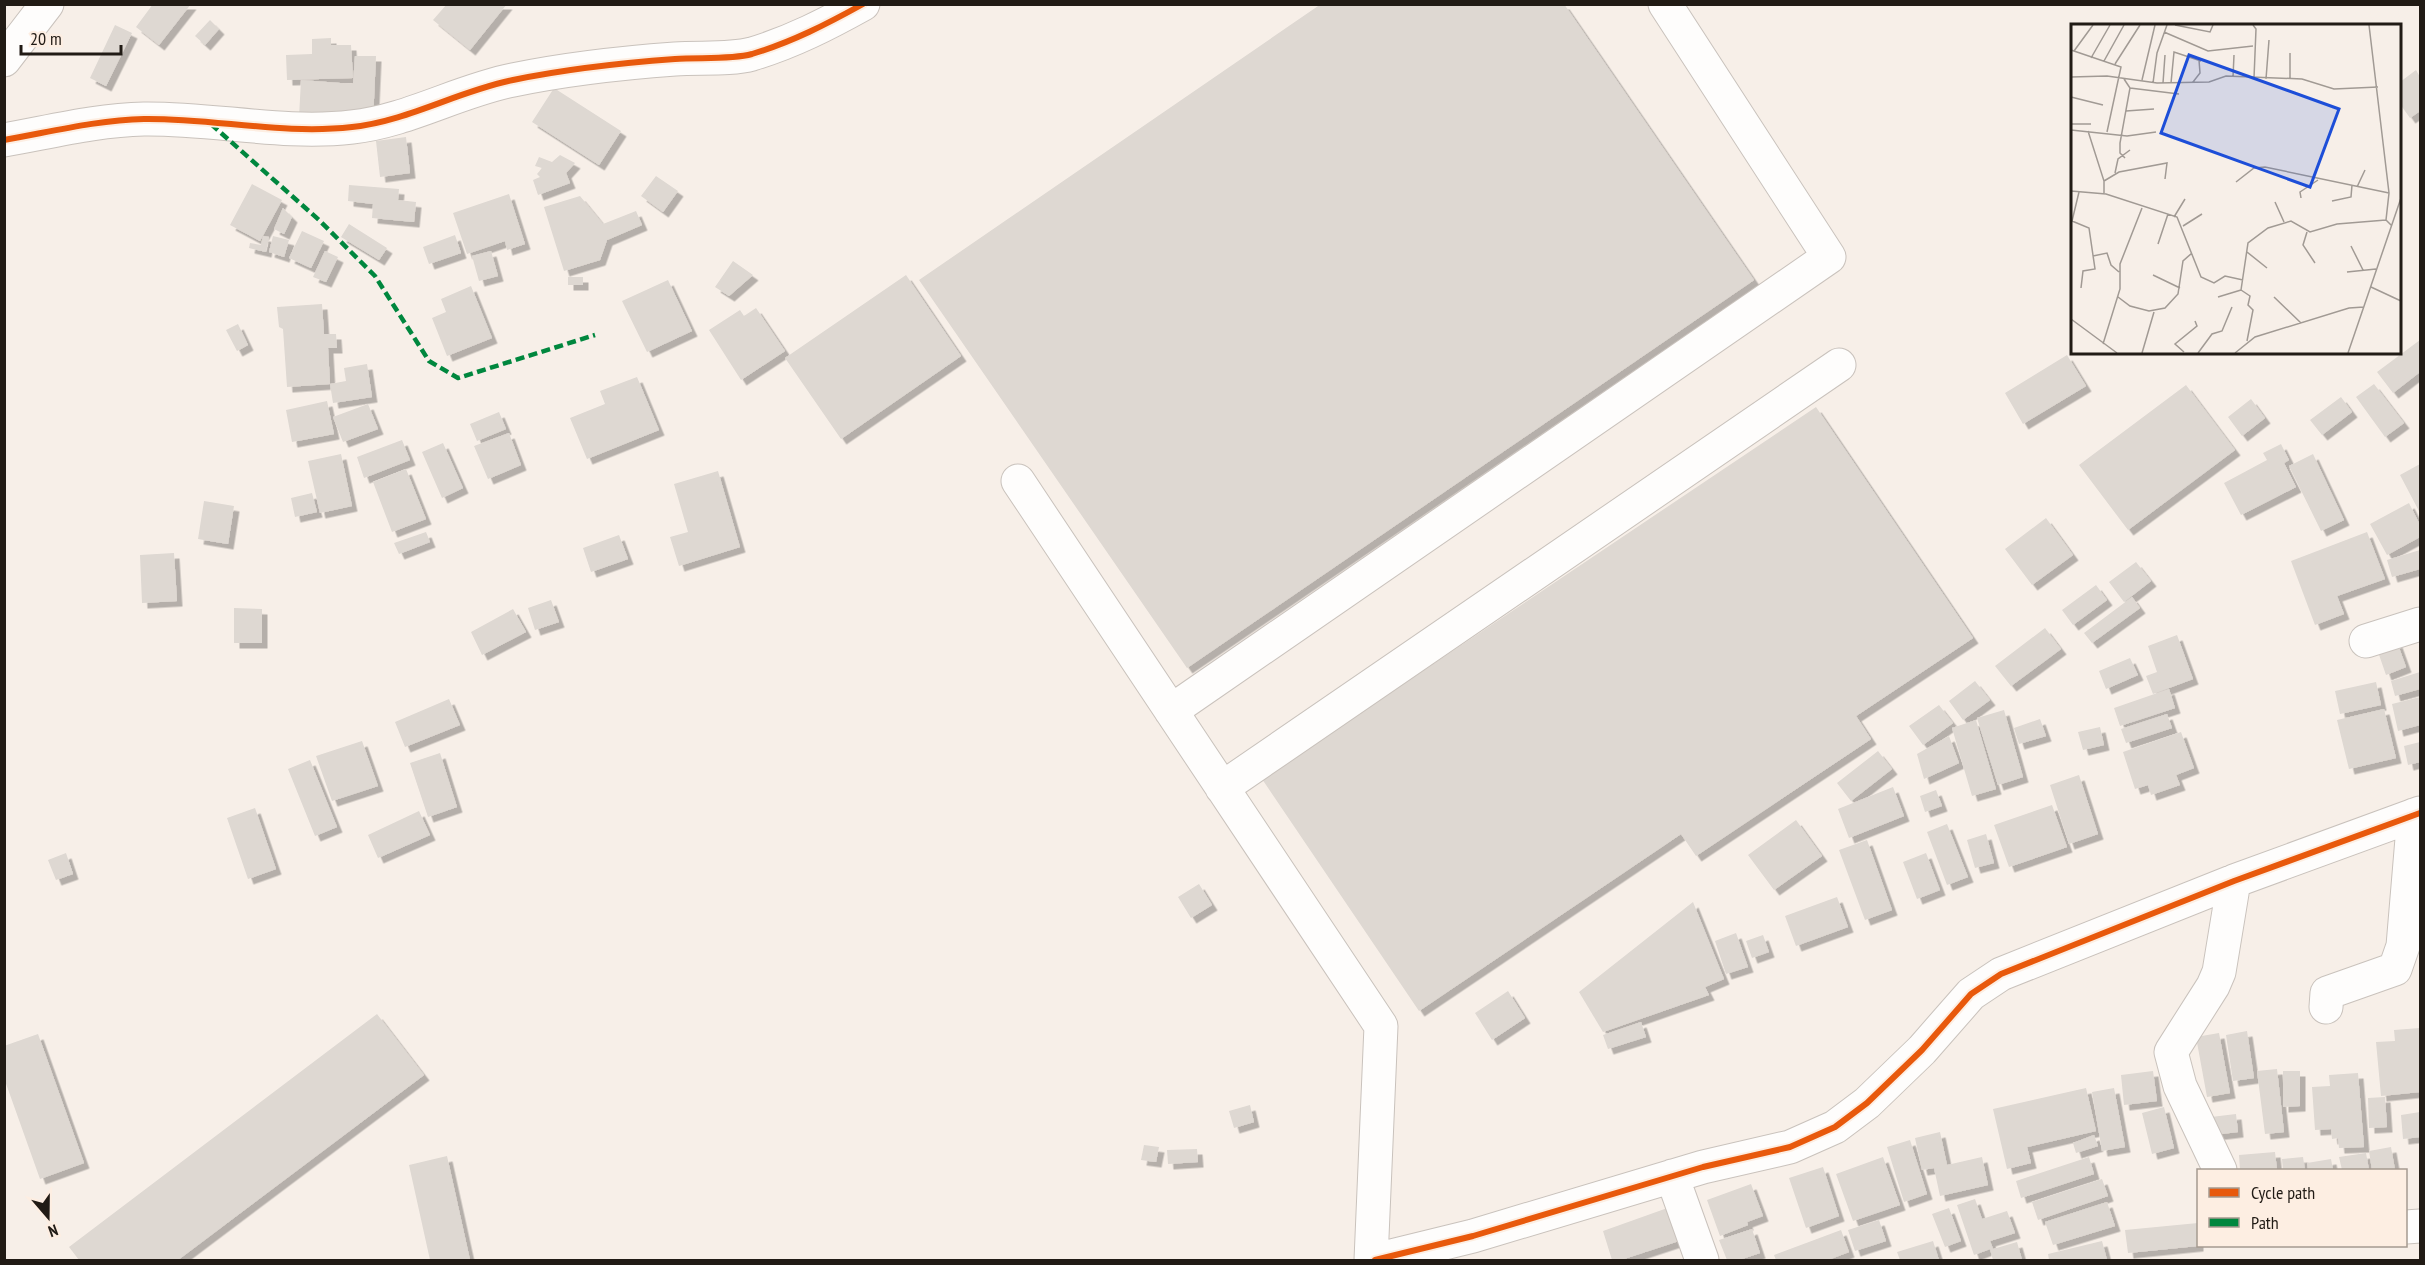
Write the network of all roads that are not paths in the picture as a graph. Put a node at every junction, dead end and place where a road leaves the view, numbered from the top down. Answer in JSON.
{"nodes":[{"id":1,"x":47,"y":4,"type":"edge"},
{"id":2,"x":863,"y":4,"type":"edge"},
{"id":3,"x":1665,"y":4,"type":"edge"},
{"id":4,"x":4,"y":60,"type":"edge"},
{"id":5,"x":4,"y":140,"type":"edge"},
{"id":6,"x":1839,"y":365,"type":"dead end"},
{"id":7,"x":1018,"y":482,"type":"dead end"},
{"id":8,"x":2421,"y":624,"type":"edge"},
{"id":9,"x":2366,"y":641,"type":"dead end"},
{"id":10,"x":1171,"y":711,"type":"junction"},
{"id":11,"x":1222,"y":788,"type":"junction"},
{"id":12,"x":2417,"y":814,"type":"edge"},
{"id":13,"x":2234,"y":881,"type":"junction"},
{"id":14,"x":2326,"y":1006,"type":"dead end"},
{"id":15,"x":2220,"y":1169,"type":"edge"},
{"id":16,"x":1672,"y":1176,"type":"junction"},
{"id":17,"x":1373,"y":1260,"type":"edge"},
{"id":18,"x":1702,"y":1260,"type":"edge"}],
"edges":[{"from":1,"to":4,"type":"street"},
{"from":2,"to":5,"type":"street"},
{"from":3,"to":10,"type":"street"},
{"from":6,"to":11,"type":"street"},
{"from":7,"to":10,"type":"street"},
{"from":8,"to":9,"type":"street"},
{"from":10,"to":11,"type":"street"},
{"from":11,"to":17,"type":"street"},
{"from":12,"to":13,"type":"street"},
{"from":12,"to":14,"type":"street"},
{"from":13,"to":15,"type":"street"},
{"from":13,"to":16,"type":"street"},
{"from":16,"to":17,"type":"street"},
{"from":16,"to":18,"type":"street"}]}
